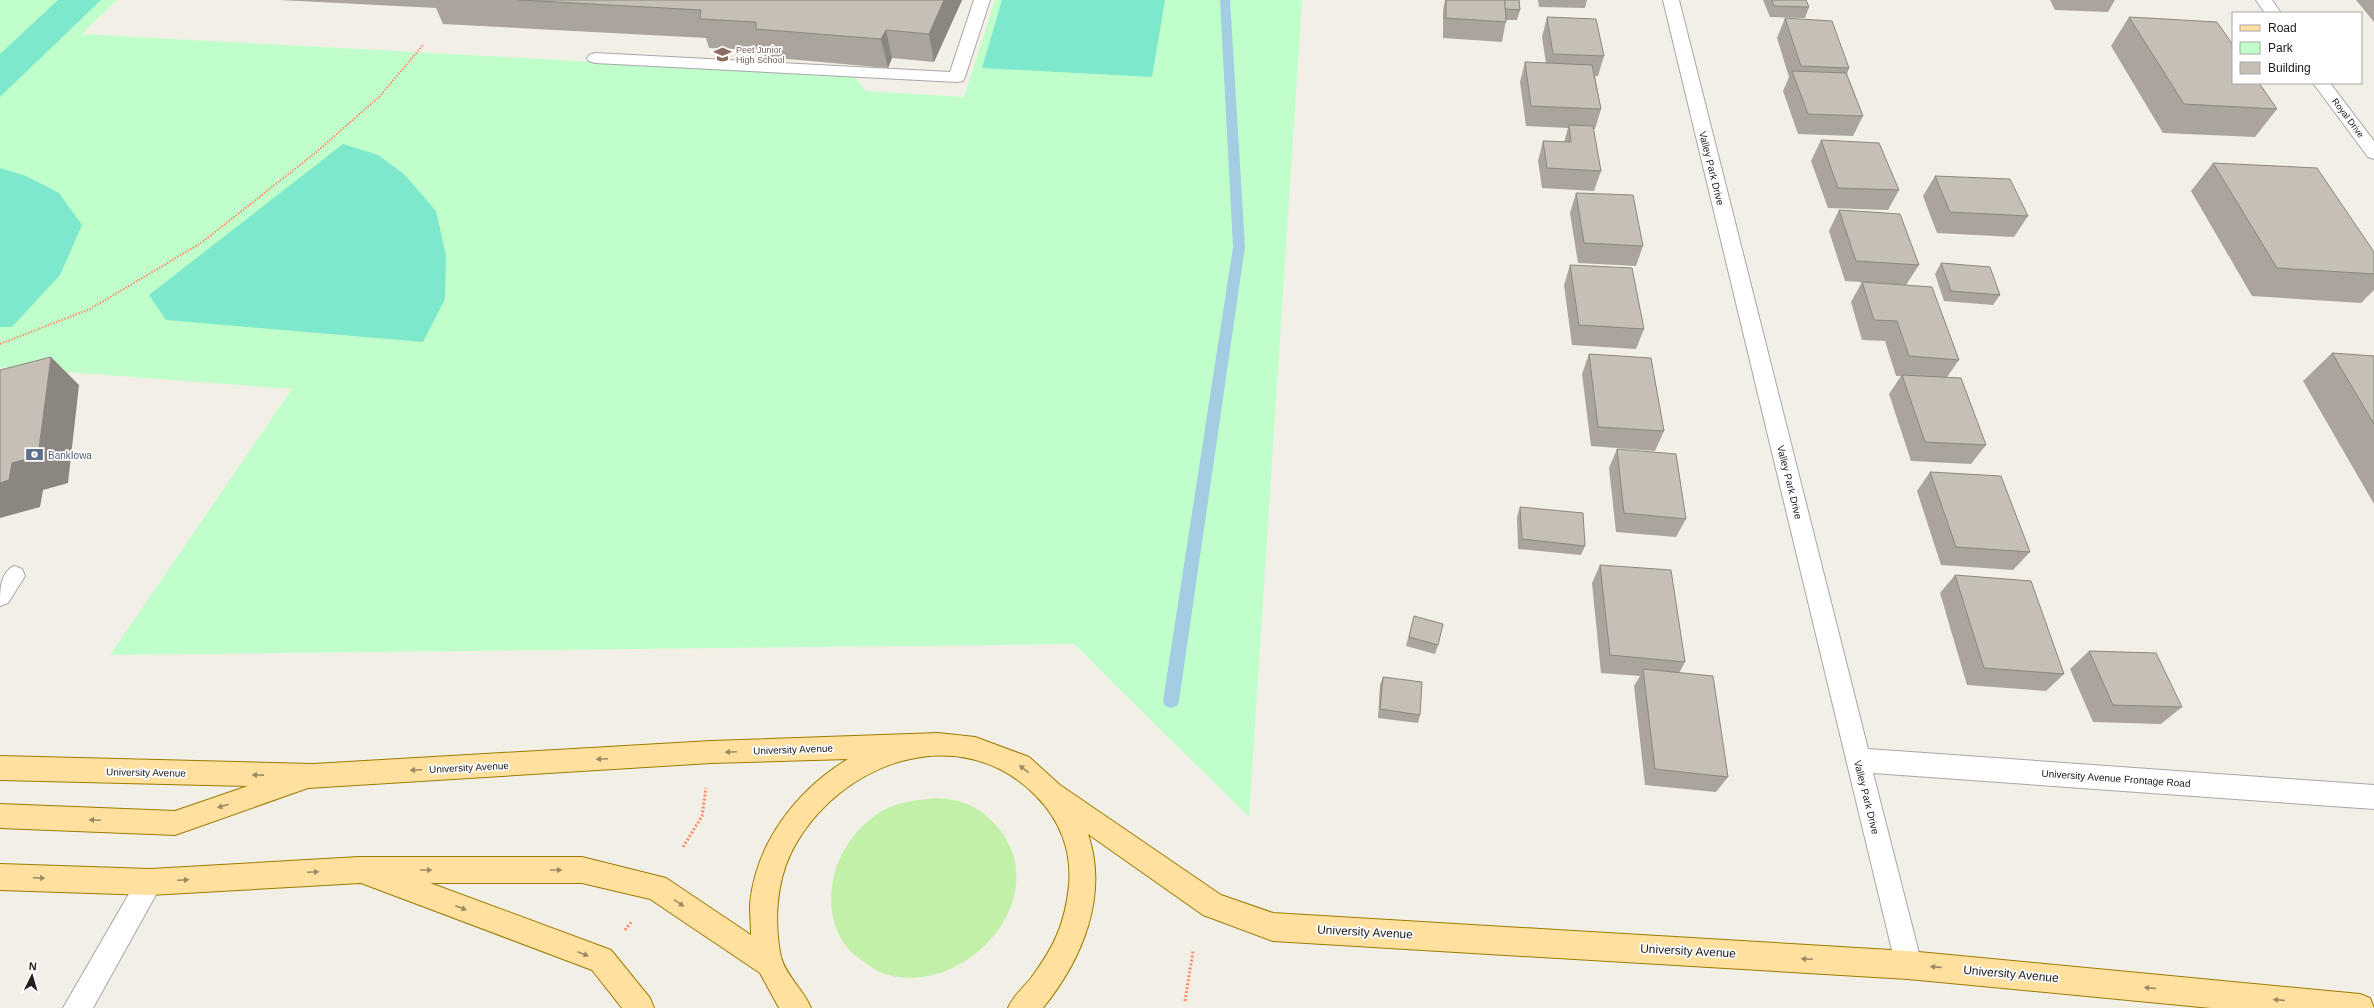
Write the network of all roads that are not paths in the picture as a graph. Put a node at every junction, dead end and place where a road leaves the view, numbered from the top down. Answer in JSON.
{"nodes":[{"id":1,"x":982,"y":0,"type":"edge"},
{"id":2,"x":1671,"y":0,"type":"edge"},
{"id":3,"x":2264,"y":0,"type":"edge"},
{"id":4,"x":2271,"y":12,"type":"edge"},
{"id":5,"x":595,"y":58,"type":"dead end"},
{"id":6,"x":2322,"y":84,"type":"edge"},
{"id":7,"x":2374,"y":153,"type":"edge"},
{"id":8,"x":14,"y":576,"type":"dead end"},
{"id":9,"x":0,"y":596,"type":"edge"},
{"id":10,"x":938,"y":744,"type":"junction"},
{"id":11,"x":1858,"y":760,"type":"junction"},
{"id":12,"x":0,"y":768,"type":"edge"},
{"id":13,"x":313,"y":776,"type":"junction"},
{"id":14,"x":1054,"y":794,"type":"junction"},
{"id":15,"x":2374,"y":797,"type":"edge"},
{"id":16,"x":0,"y":816,"type":"edge"},
{"id":17,"x":359,"y":870,"type":"junction"},
{"id":18,"x":0,"y":877,"type":"edge"},
{"id":19,"x":150,"y":882,"type":"junction"},
{"id":20,"x":769,"y":962,"type":"junction"},
{"id":21,"x":1908,"y":964,"type":"junction"},
{"id":22,"x":786,"y":1002,"type":"edge"},
{"id":23,"x":77,"y":1008,"type":"edge"},
{"id":24,"x":640,"y":1008,"type":"edge"},
{"id":25,"x":1022,"y":1008,"type":"edge"},
{"id":26,"x":2360,"y":1008,"type":"edge"}],
"edges":[{"from":1,"to":5,"type":"street"},
{"from":2,"to":11,"type":"street","name":"Valley Park Drive"},
{"from":3,"to":4,"type":"street"},
{"from":6,"to":7,"type":"street","name":"Royal Drive"},
{"from":8,"to":9,"type":"street"},
{"from":10,"to":13,"type":"main road","name":"University Avenue","one_way":true},
{"from":14,"to":10,"type":"main road","one_way":true},
{"from":10,"to":20,"type":"main road"},
{"from":11,"to":15,"type":"street","name":"University Avenue Frontage Road"},
{"from":11,"to":21,"type":"street","name":"Valley Park Drive"},
{"from":13,"to":12,"type":"main road","name":"University Avenue","one_way":true},
{"from":13,"to":16,"type":"main road","one_way":true},
{"from":21,"to":14,"type":"main road","name":"University Avenue","one_way":true},
{"from":14,"to":25,"type":"main road"},
{"from":19,"to":17,"type":"main road","one_way":true},
{"from":17,"to":20,"type":"main road","one_way":true},
{"from":17,"to":24,"type":"main road","one_way":true},
{"from":18,"to":19,"type":"main road","one_way":true},
{"from":19,"to":23,"type":"street"},
{"from":20,"to":22,"type":"main road"},
{"from":26,"to":21,"type":"main road","name":"University Avenue","one_way":true}]}
